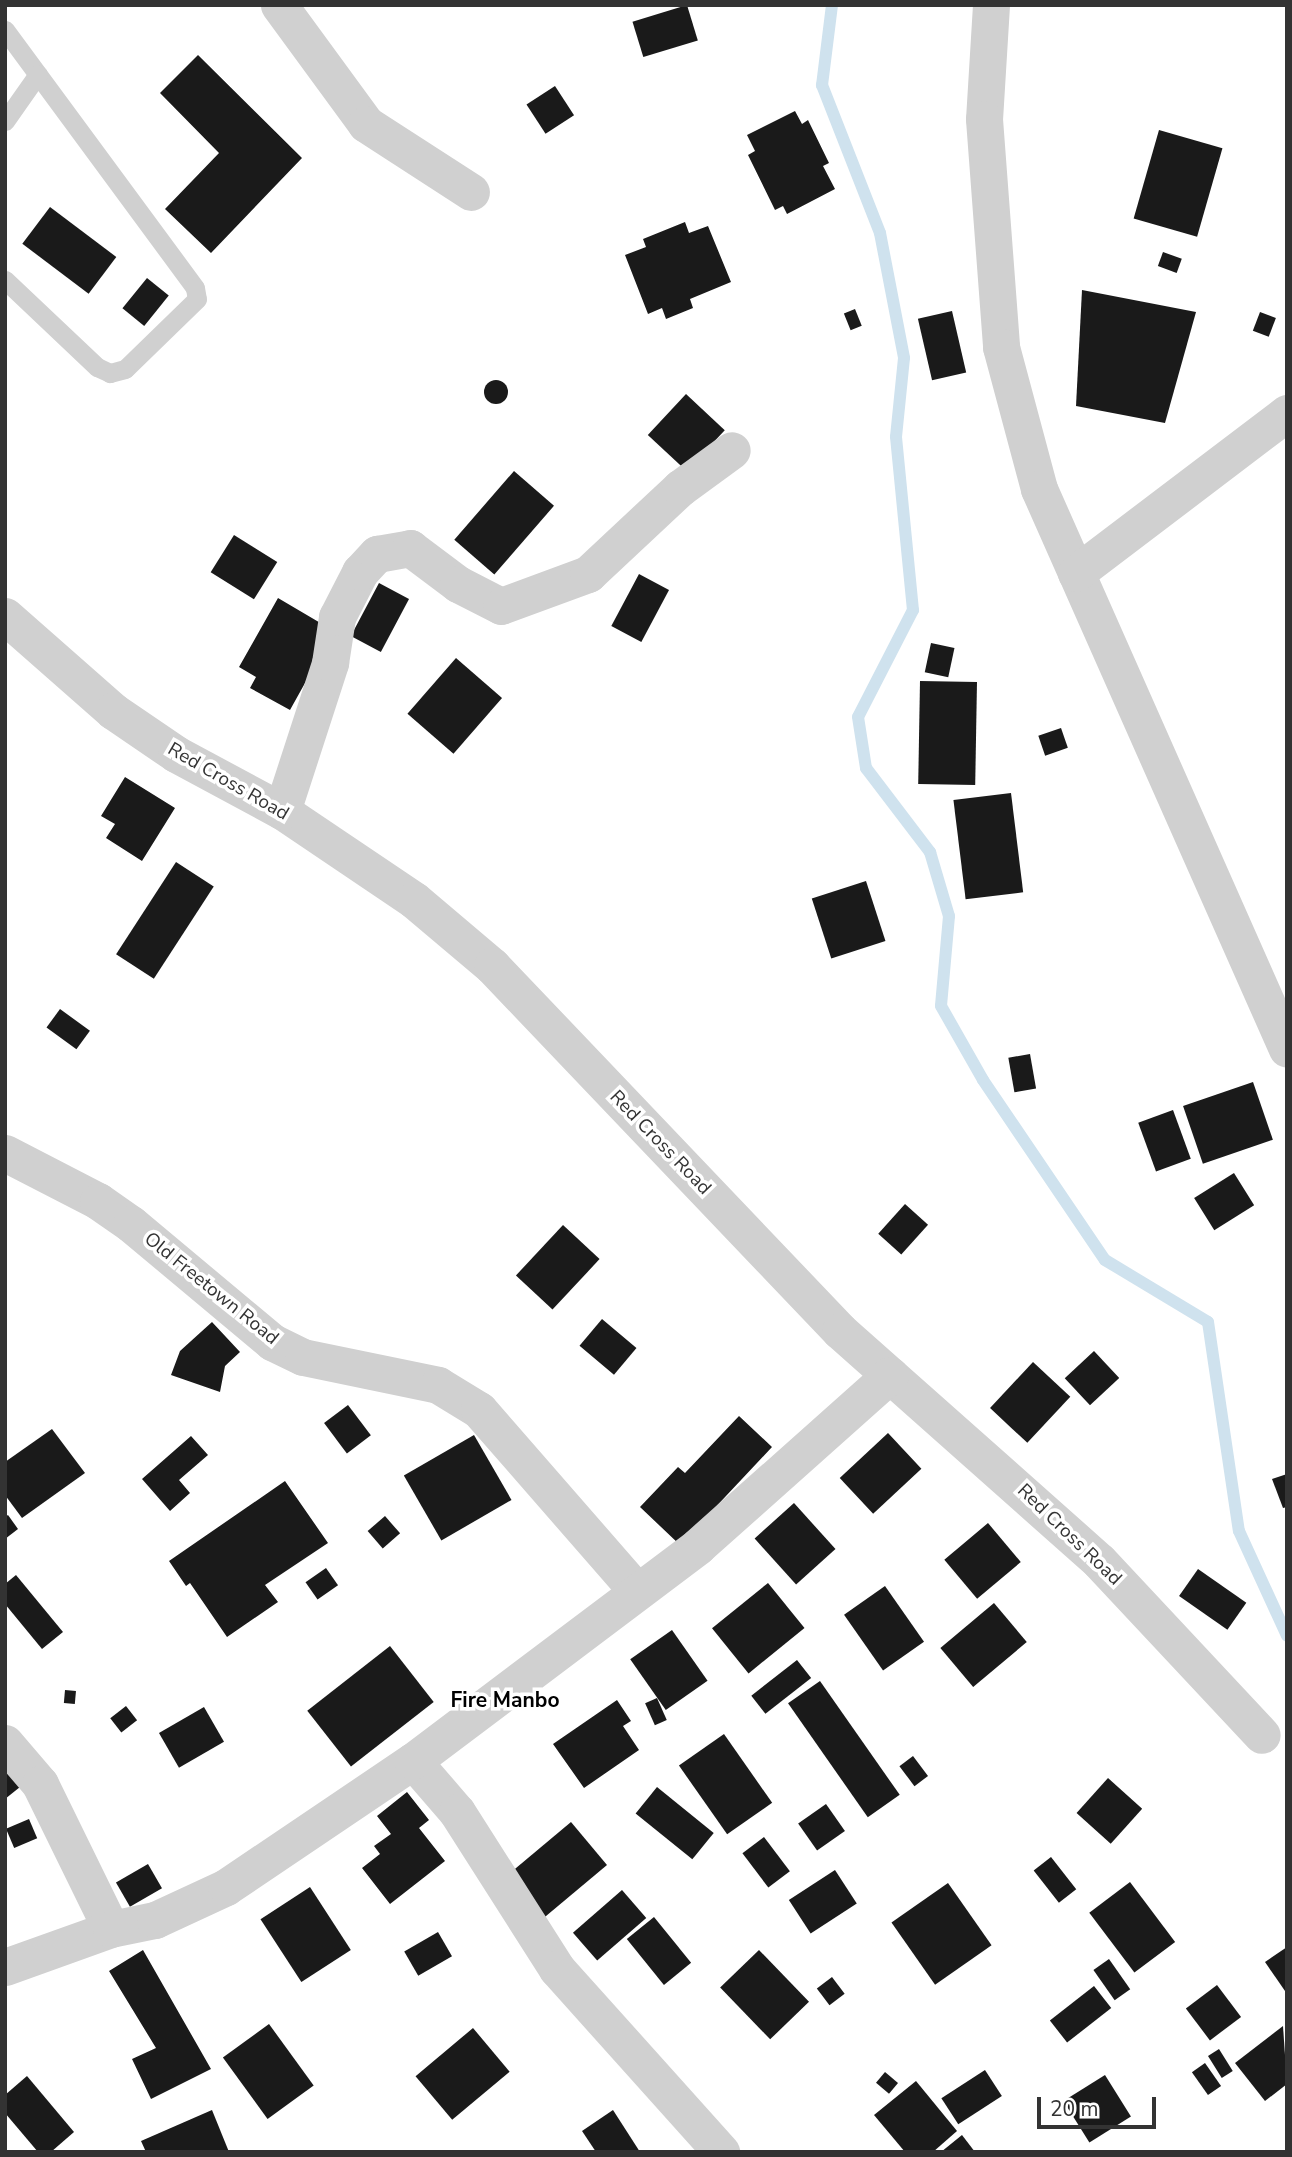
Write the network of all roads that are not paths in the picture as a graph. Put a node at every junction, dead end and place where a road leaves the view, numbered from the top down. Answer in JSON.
{"nodes":[{"id":1,"x":279,"y":5,"type":"edge"},
{"id":2,"x":991,"y":5,"type":"edge"},
{"id":3,"x":5,"y":30,"type":"edge"},
{"id":4,"x":38,"y":74,"type":"junction"},
{"id":5,"x":5,"y":121,"type":"edge"},
{"id":6,"x":471,"y":192,"type":"dead end"},
{"id":7,"x":5,"y":280,"type":"edge"},
{"id":8,"x":1287,"y":413,"type":"edge"},
{"id":9,"x":732,"y":450,"type":"dead end"},
{"id":10,"x":1076,"y":573,"type":"junction"},
{"id":11,"x":5,"y":616,"type":"edge"},
{"id":12,"x":282,"y":811,"type":"junction"},
{"id":13,"x":1287,"y":1049,"type":"edge"},
{"id":14,"x":5,"y":1153,"type":"edge"},
{"id":15,"x":890,"y":1375,"type":"junction"},
{"id":16,"x":637,"y":1591,"type":"junction"},
{"id":17,"x":1262,"y":1735,"type":"dead end"},
{"id":18,"x":5,"y":1743,"type":"edge"},
{"id":19,"x":413,"y":1761,"type":"junction"},
{"id":20,"x":111,"y":1929,"type":"junction"},
{"id":21,"x":5,"y":1967,"type":"edge"},
{"id":22,"x":721,"y":2152,"type":"edge"}],
"edges":[{"from":1,"to":6,"type":"street"},
{"from":2,"to":10,"type":"street"},
{"from":3,"to":4,"type":"lane"},
{"from":4,"to":5,"type":"lane"},
{"from":4,"to":7,"type":"lane"},
{"from":8,"to":10,"type":"street"},
{"from":9,"to":12,"type":"street"},
{"from":10,"to":13,"type":"street"},
{"from":11,"to":12,"type":"street","name":"Red Cross Road"},
{"from":12,"to":15,"type":"street","name":"Red Cross Road"},
{"from":14,"to":16,"type":"street","name":"Old Freetown Road"},
{"from":15,"to":16,"type":"street"},
{"from":15,"to":17,"type":"street","name":"Red Cross Road"},
{"from":16,"to":19,"type":"street"},
{"from":18,"to":20,"type":"street"},
{"from":19,"to":20,"type":"street"},
{"from":19,"to":22,"type":"street"},
{"from":20,"to":21,"type":"street"}]}
